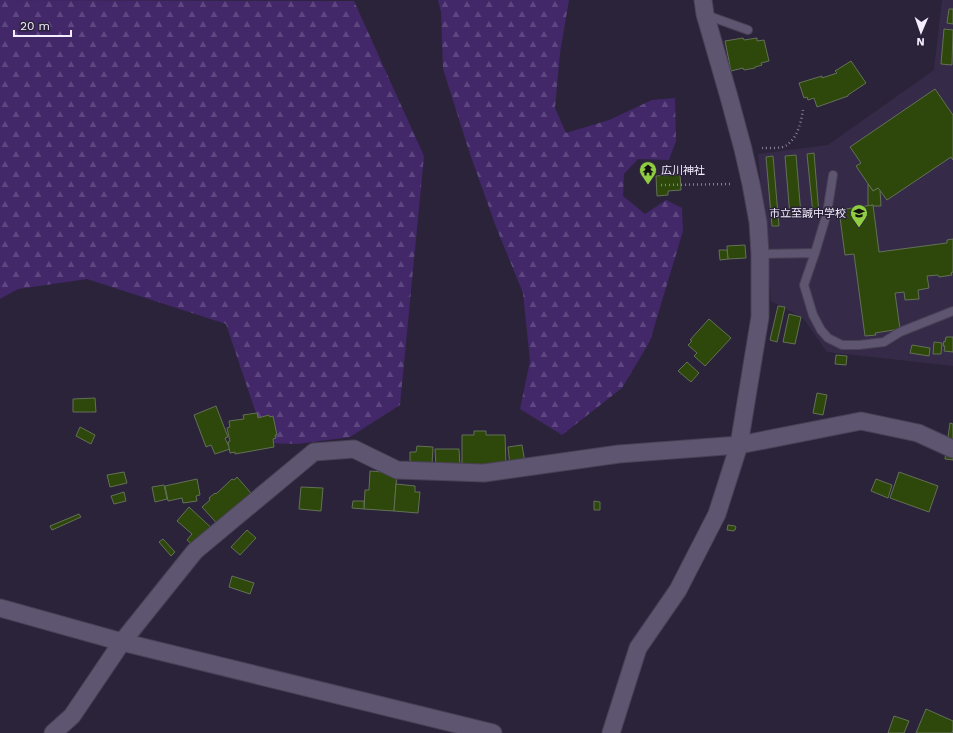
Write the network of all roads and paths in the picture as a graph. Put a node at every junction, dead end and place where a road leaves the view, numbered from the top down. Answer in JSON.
{"nodes":[{"id":1,"x":704,"y":7,"type":"edge"},
{"id":2,"x":748,"y":30,"type":"dead end"},
{"id":3,"x":803,"y":110,"type":"dead end"},
{"id":4,"x":743,"y":149,"type":"junction"},
{"id":5,"x":832,"y":175,"type":"dead end"},
{"id":6,"x":751,"y":184,"type":"junction"},
{"id":7,"x":662,"y":185,"type":"dead end"},
{"id":8,"x":815,"y":253,"type":"junction"},
{"id":9,"x":760,"y":254,"type":"junction"},
{"id":10,"x":953,"y":311,"type":"edge"},
{"id":11,"x":739,"y":445,"type":"junction"},
{"id":12,"x":953,"y":449,"type":"edge"},
{"id":13,"x":0,"y":608,"type":"edge"},
{"id":14,"x":122,"y":642,"type":"junction"},
{"id":15,"x":53,"y":733,"type":"edge"},
{"id":16,"x":493,"y":733,"type":"edge"},
{"id":17,"x":611,"y":733,"type":"edge"}],
"edges":[{"from":1,"to":2,"type":"lane"},
{"from":1,"to":4,"type":"street"},
{"from":3,"to":4,"type":"path"},
{"from":4,"to":6,"type":"street"},
{"from":5,"to":8,"type":"lane"},
{"from":6,"to":7,"type":"path"},
{"from":6,"to":9,"type":"street"},
{"from":8,"to":9,"type":"lane"},
{"from":8,"to":10,"type":"lane"},
{"from":9,"to":11,"type":"street"},
{"from":11,"to":12,"type":"street"},
{"from":11,"to":14,"type":"street"},
{"from":11,"to":17,"type":"street"},
{"from":13,"to":14,"type":"street"},
{"from":14,"to":15,"type":"street"},
{"from":14,"to":16,"type":"street"}]}
